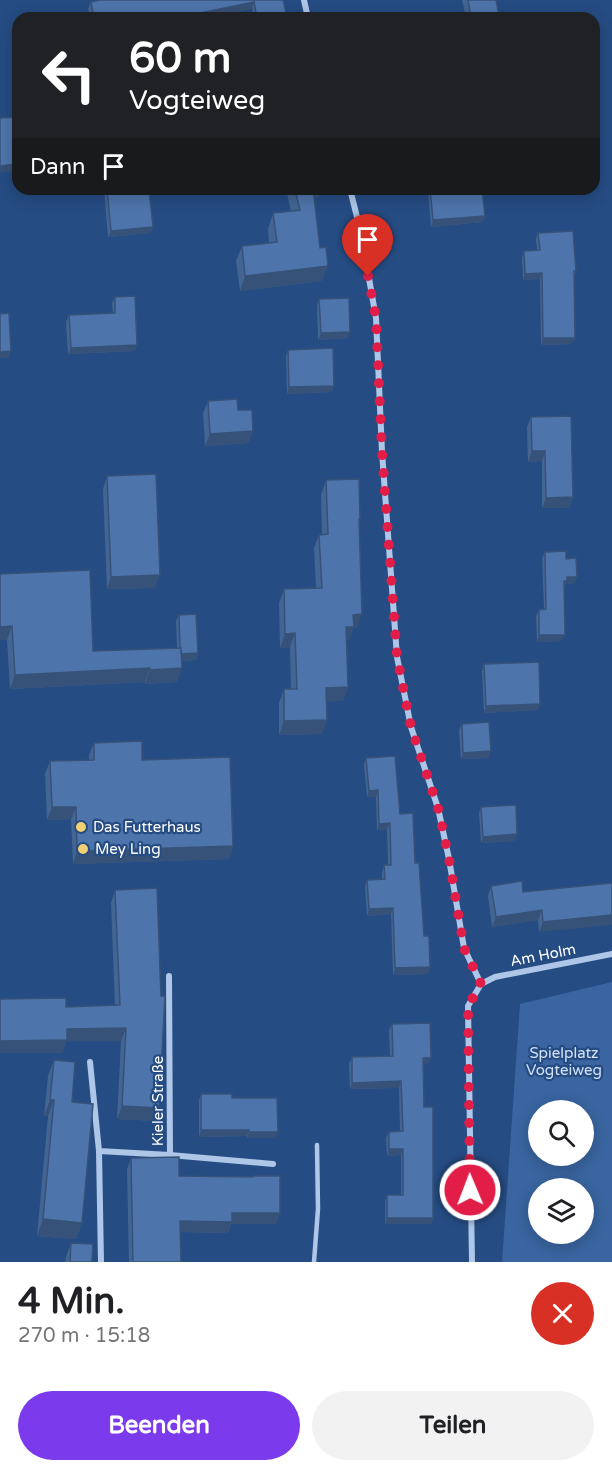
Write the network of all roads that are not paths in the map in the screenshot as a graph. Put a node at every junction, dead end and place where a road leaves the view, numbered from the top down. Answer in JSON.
{"nodes":[{"id":1,"x":352,"y":195,"type":"edge"},
{"id":2,"x":612,"y":954,"type":"edge"},
{"id":3,"x":169,"y":976,"type":"dead end"},
{"id":4,"x":481,"y":984,"type":"junction"},
{"id":5,"x":90,"y":1062,"type":"dead end"},
{"id":6,"x":317,"y":1145,"type":"dead end"},
{"id":7,"x":99,"y":1151,"type":"junction"},
{"id":8,"x":170,"y":1155,"type":"junction"},
{"id":9,"x":273,"y":1164,"type":"dead end"},
{"id":10,"x":101,"y":1262,"type":"edge"},
{"id":11,"x":314,"y":1262,"type":"edge"},
{"id":12,"x":472,"y":1262,"type":"edge"}],
"edges":[{"from":1,"to":4,"type":"street"},
{"from":2,"to":4,"type":"street","name":"Am Holm"},
{"from":3,"to":8,"type":"street","name":"Kieler Straße"},
{"from":4,"to":12,"type":"street"},
{"from":5,"to":7,"type":"street"},
{"from":6,"to":11,"type":"lane"},
{"from":7,"to":8,"type":"street","name":"Kieler Straße"},
{"from":7,"to":10,"type":"street"},
{"from":8,"to":9,"type":"street"}]}
